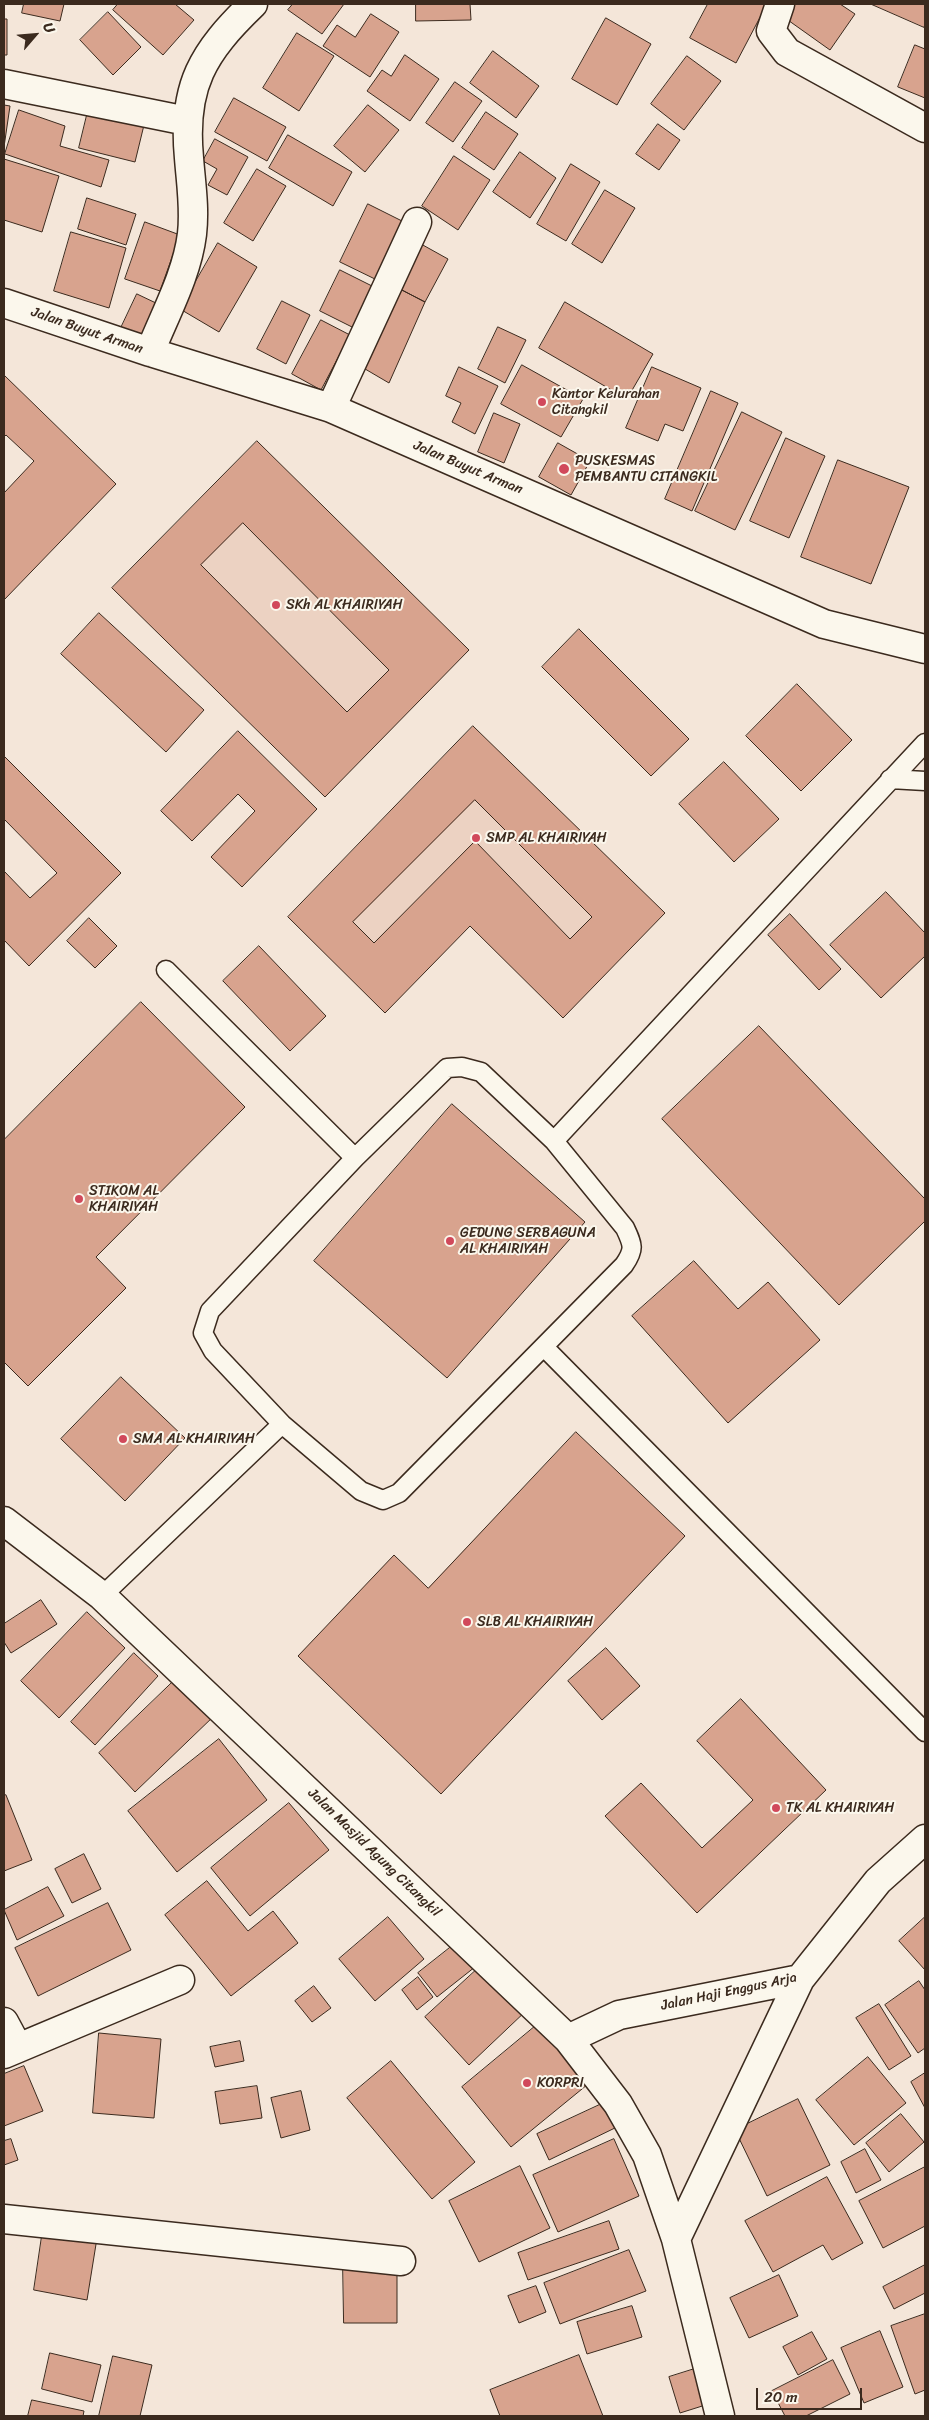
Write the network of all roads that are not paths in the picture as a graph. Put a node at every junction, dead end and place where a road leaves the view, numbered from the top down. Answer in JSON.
{"nodes":[{"id":1,"x":252,"y":4,"type":"edge"},
{"id":2,"x":780,"y":4,"type":"edge"},
{"id":3,"x":4,"y":84,"type":"edge"},
{"id":4,"x":187,"y":121,"type":"junction"},
{"id":5,"x":925,"y":128,"type":"edge"},
{"id":6,"x":417,"y":222,"type":"dead end"},
{"id":7,"x":4,"y":303,"type":"edge"},
{"id":8,"x":150,"y":352,"type":"junction"},
{"id":9,"x":331,"y":408,"type":"junction"},
{"id":10,"x":925,"y":649,"type":"edge"},
{"id":11,"x":925,"y":743,"type":"edge"},
{"id":12,"x":890,"y":779,"type":"junction"},
{"id":13,"x":925,"y":781,"type":"edge"},
{"id":14,"x":166,"y":970,"type":"dead end"},
{"id":15,"x":554,"y":1141,"type":"junction"},
{"id":16,"x":355,"y":1158,"type":"junction"},
{"id":17,"x":544,"y":1347,"type":"junction"},
{"id":18,"x":282,"y":1424,"type":"junction"},
{"id":19,"x":4,"y":1521,"type":"edge"},
{"id":20,"x":102,"y":1596,"type":"junction"},
{"id":21,"x":925,"y":1732,"type":"edge"},
{"id":22,"x":925,"y":1839,"type":"edge"},
{"id":23,"x":800,"y":1979,"type":"junction"},
{"id":24,"x":180,"y":1980,"type":"dead end"},
{"id":25,"x":4,"y":2022,"type":"edge"},
{"id":26,"x":568,"y":2039,"type":"junction"},
{"id":27,"x":11,"y":2051,"type":"edge"},
{"id":28,"x":4,"y":2219,"type":"edge"},
{"id":29,"x":676,"y":2239,"type":"junction"},
{"id":30,"x":402,"y":2261,"type":"dead end"},
{"id":31,"x":720,"y":2416,"type":"edge"}],
"edges":[{"from":1,"to":4,"type":"street"},
{"from":2,"to":5,"type":"street"},
{"from":3,"to":4,"type":"street"},
{"from":4,"to":8,"type":"street"},
{"from":6,"to":9,"type":"street"},
{"from":7,"to":8,"type":"street","name":"Jalan Buyut Arman"},
{"from":8,"to":9,"type":"street","name":"Jalan Buyut Arman"},
{"from":9,"to":10,"type":"street","name":"Jalan Buyut Arman"},
{"from":11,"to":12,"type":"lane"},
{"from":12,"to":13,"type":"lane"},
{"from":12,"to":15,"type":"lane"},
{"from":14,"to":16,"type":"lane"},
{"from":15,"to":16,"type":"lane"},
{"from":15,"to":17,"type":"lane"},
{"from":16,"to":18,"type":"lane"},
{"from":17,"to":18,"type":"lane"},
{"from":17,"to":21,"type":"lane"},
{"from":18,"to":20,"type":"lane"},
{"from":19,"to":20,"type":"street","name":"Jalan Masjid Agung Citangkil"},
{"from":20,"to":26,"type":"street","name":"Jalan Masjid Agung Citangkil"},
{"from":22,"to":23,"type":"street","name":"Jalan Haji Enggus Arja"},
{"from":23,"to":26,"type":"street","name":"Jalan Haji Enggus Arja"},
{"from":23,"to":29,"type":"street"},
{"from":24,"to":27,"type":"street"},
{"from":25,"to":27,"type":"street"},
{"from":26,"to":29,"type":"street","name":"Jalan Masjid Agung Citangkil"},
{"from":28,"to":30,"type":"street"},
{"from":29,"to":31,"type":"street","name":"Jalan Masjid Agung Citangkil"}]}
